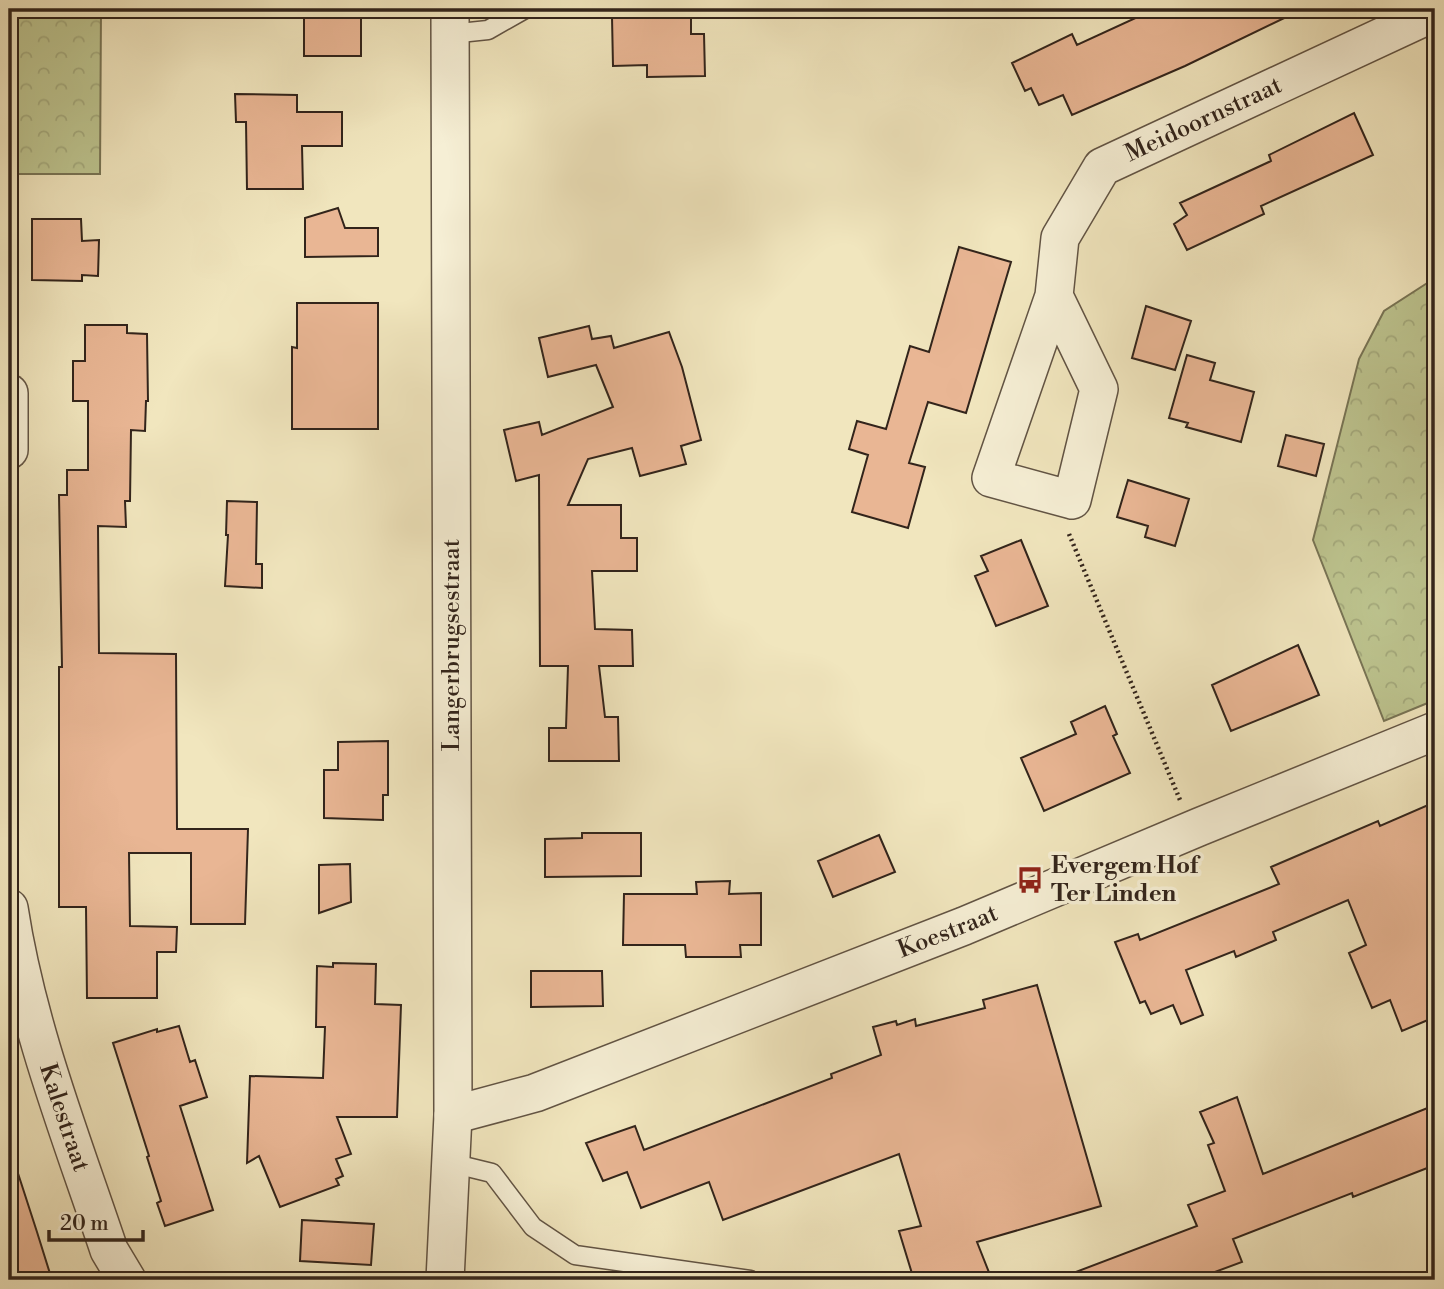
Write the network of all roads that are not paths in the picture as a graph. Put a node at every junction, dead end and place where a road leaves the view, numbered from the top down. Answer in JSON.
{"nodes":[{"id":1,"x":525,"y":9,"type":"edge"},
{"id":2,"x":1435,"y":12,"type":"edge"},
{"id":3,"x":450,"y":21,"type":"edge"},
{"id":4,"x":1054,"y":296,"type":"junction"},
{"id":5,"x":9,"y":393,"type":"edge"},
{"id":6,"x":9,"y":450,"type":"edge"},
{"id":7,"x":1435,"y":732,"type":"edge"},
{"id":8,"x":9,"y":908,"type":"edge"},
{"id":9,"x":21,"y":1032,"type":"edge"},
{"id":10,"x":453,"y":1115,"type":"junction"},
{"id":11,"x":451,"y":1163,"type":"junction"},
{"id":12,"x":127,"y":1280,"type":"edge"},
{"id":13,"x":445,"y":1280,"type":"edge"},
{"id":14,"x":750,"y":1280,"type":"edge"}],
"edges":[{"from":1,"to":3,"type":"lane"},
{"from":2,"to":4,"type":"street","name":"Meidoornstraat"},
{"from":3,"to":10,"type":"street","name":"Langerbrugsestraat"},
{"from":4,"to":4,"type":"street","name":"Meidoornstraat"},
{"from":5,"to":6,"type":"street"},
{"from":7,"to":10,"type":"street","name":"Koestraat"},
{"from":8,"to":9,"type":"street","name":"Kalestraat"},
{"from":9,"to":12,"type":"street","name":"Kalestraat"},
{"from":10,"to":11,"type":"street","name":"Langerbrugsestraat"},
{"from":11,"to":13,"type":"street","name":"Langerbrugsestraat"},
{"from":11,"to":14,"type":"lane"}]}
